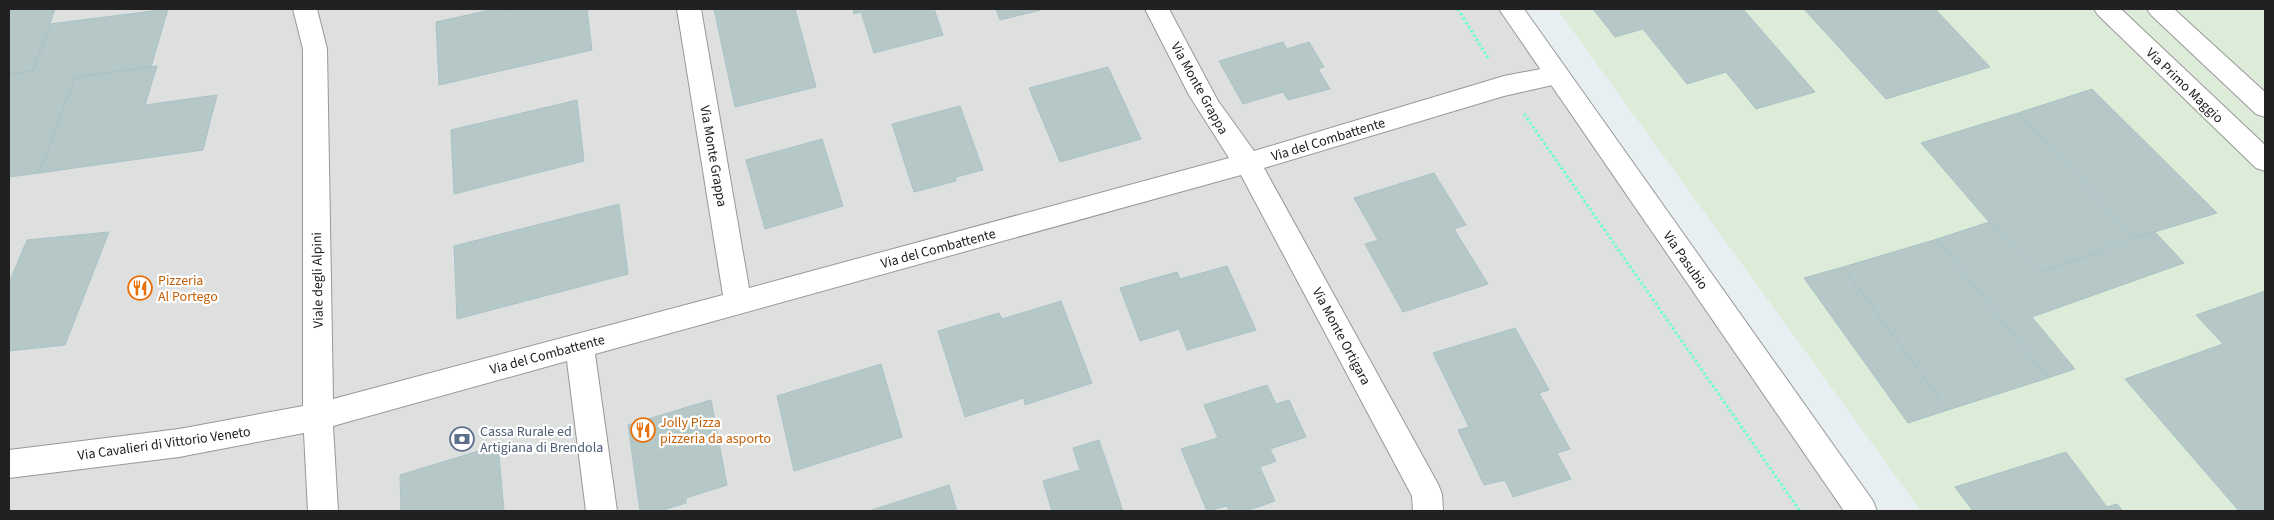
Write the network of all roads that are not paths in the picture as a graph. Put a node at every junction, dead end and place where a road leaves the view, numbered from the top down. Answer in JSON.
{"nodes":[{"id":1,"x":305,"y":9,"type":"edge"},
{"id":2,"x":324,"y":9,"type":"edge"},
{"id":3,"x":689,"y":9,"type":"edge"},
{"id":4,"x":1157,"y":9,"type":"edge"},
{"id":5,"x":1511,"y":9,"type":"edge"},
{"id":6,"x":2106,"y":9,"type":"edge"},
{"id":7,"x":2160,"y":9,"type":"edge"},
{"id":8,"x":315,"y":49,"type":"junction"},
{"id":9,"x":1557,"y":75,"type":"junction"},
{"id":10,"x":2265,"y":107,"type":"edge"},
{"id":11,"x":2265,"y":161,"type":"edge"},
{"id":12,"x":1248,"y":163,"type":"junction"},
{"id":13,"x":738,"y":304,"type":"junction"},
{"id":14,"x":579,"y":346,"type":"junction"},
{"id":15,"x":318,"y":417,"type":"junction"},
{"id":16,"x":9,"y":464,"type":"edge"},
{"id":17,"x":323,"y":511,"type":"edge"},
{"id":18,"x":602,"y":511,"type":"edge"},
{"id":19,"x":1428,"y":511,"type":"edge"},
{"id":20,"x":1862,"y":511,"type":"edge"}],
"edges":[{"from":1,"to":8,"type":"street","name":"Viale degli Alpini"},
{"from":2,"to":8,"type":"street","name":"Viale degli Alpini"},
{"from":3,"to":13,"type":"street","name":"Via Monte Grappa"},
{"from":4,"to":12,"type":"street","name":"Via Monte Grappa"},
{"from":5,"to":9,"type":"street","name":"Via Pasubio"},
{"from":6,"to":11,"type":"street","name":"Via Primo Maggio"},
{"from":7,"to":10,"type":"street"},
{"from":8,"to":15,"type":"street","name":"Viale degli Alpini"},
{"from":9,"to":12,"type":"street","name":"Via del Combattente"},
{"from":9,"to":20,"type":"street","name":"Via Pasubio"},
{"from":12,"to":13,"type":"street","name":"Via del Combattente"},
{"from":12,"to":19,"type":"street","name":"Via Monte Ortigara"},
{"from":13,"to":14,"type":"street","name":"Via del Combattente"},
{"from":14,"to":15,"type":"street","name":"Via del Combattente"},
{"from":14,"to":18,"type":"street"},
{"from":15,"to":16,"type":"street","name":"Via Cavalieri di Vittorio Veneto"},
{"from":15,"to":17,"type":"street","name":"Viale degli Alpini"}]}
